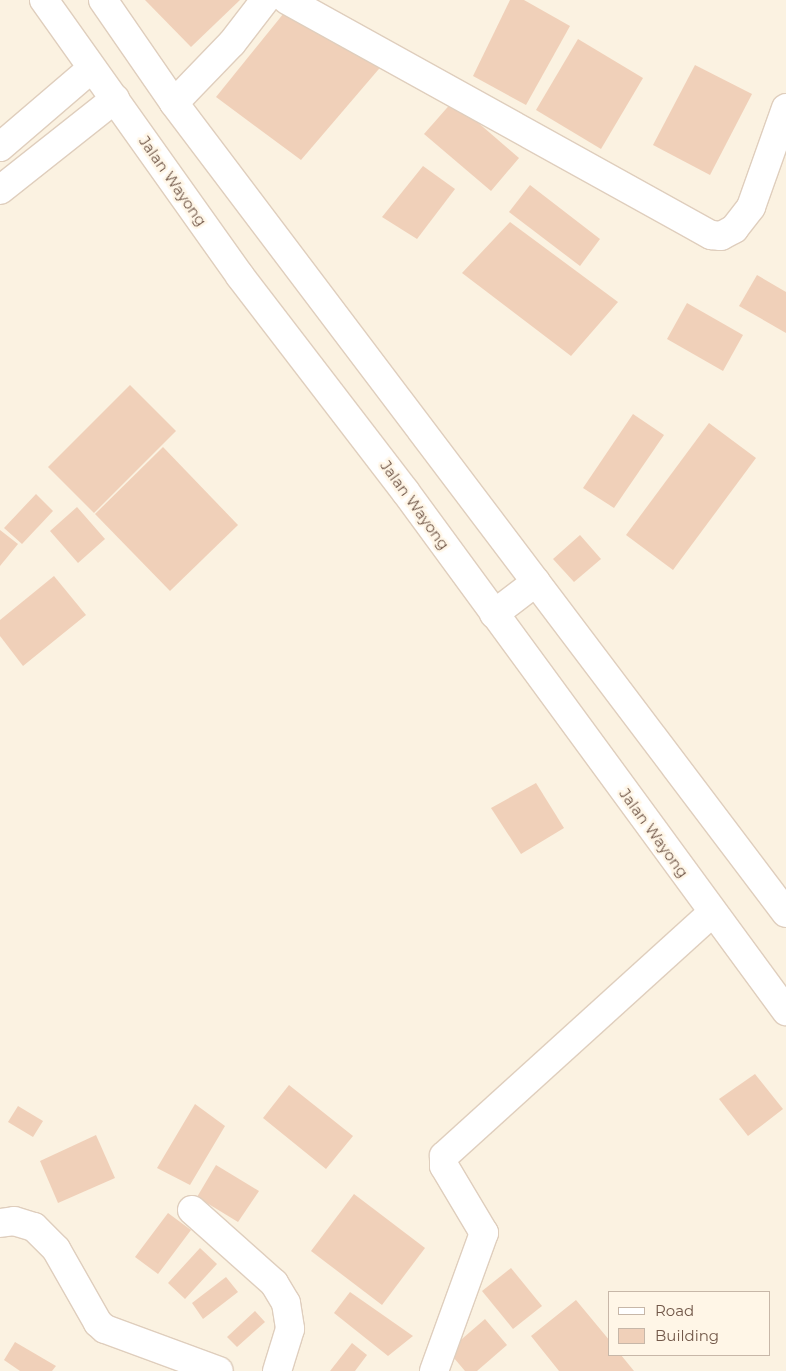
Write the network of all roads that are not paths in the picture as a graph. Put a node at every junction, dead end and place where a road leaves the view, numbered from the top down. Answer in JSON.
{"nodes":[{"id":1,"x":44,"y":0,"type":"edge"},
{"id":2,"x":103,"y":0,"type":"edge"},
{"id":3,"x":265,"y":0,"type":"edge"},
{"id":4,"x":287,"y":0,"type":"edge"},
{"id":5,"x":82,"y":77,"type":"junction"},
{"id":6,"x":174,"y":103,"type":"junction"},
{"id":7,"x":105,"y":107,"type":"junction"},
{"id":8,"x":786,"y":108,"type":"edge"},
{"id":9,"x":0,"y":146,"type":"edge"},
{"id":10,"x":0,"y":190,"type":"edge"},
{"id":11,"x":536,"y":582,"type":"junction"},
{"id":12,"x":494,"y":614,"type":"junction"},
{"id":13,"x":712,"y":912,"type":"junction"},
{"id":14,"x":786,"y":913,"type":"edge"},
{"id":15,"x":786,"y":1011,"type":"edge"},
{"id":16,"x":192,"y":1210,"type":"dead end"},
{"id":17,"x":0,"y":1223,"type":"edge"},
{"id":18,"x":219,"y":1371,"type":"edge"},
{"id":19,"x":277,"y":1371,"type":"edge"},
{"id":20,"x":434,"y":1371,"type":"edge"}],
"edges":[{"from":1,"to":5,"type":"main road"},
{"from":2,"to":6,"type":"main road"},
{"from":3,"to":6,"type":"main road"},
{"from":4,"to":8,"type":"main road"},
{"from":5,"to":7,"type":"main road","name":"Jalan Wayong"},
{"from":5,"to":9,"type":"main road"},
{"from":6,"to":11,"type":"main road"},
{"from":7,"to":10,"type":"main road"},
{"from":7,"to":12,"type":"main road","name":"Jalan Wayong"},
{"from":11,"to":12,"type":"main road"},
{"from":11,"to":14,"type":"main road"},
{"from":12,"to":13,"type":"main road","name":"Jalan Wayong"},
{"from":13,"to":15,"type":"main road","name":"Jalan Wayong"},
{"from":13,"to":20,"type":"main road"},
{"from":16,"to":19,"type":"main road"},
{"from":17,"to":18,"type":"main road"}]}
